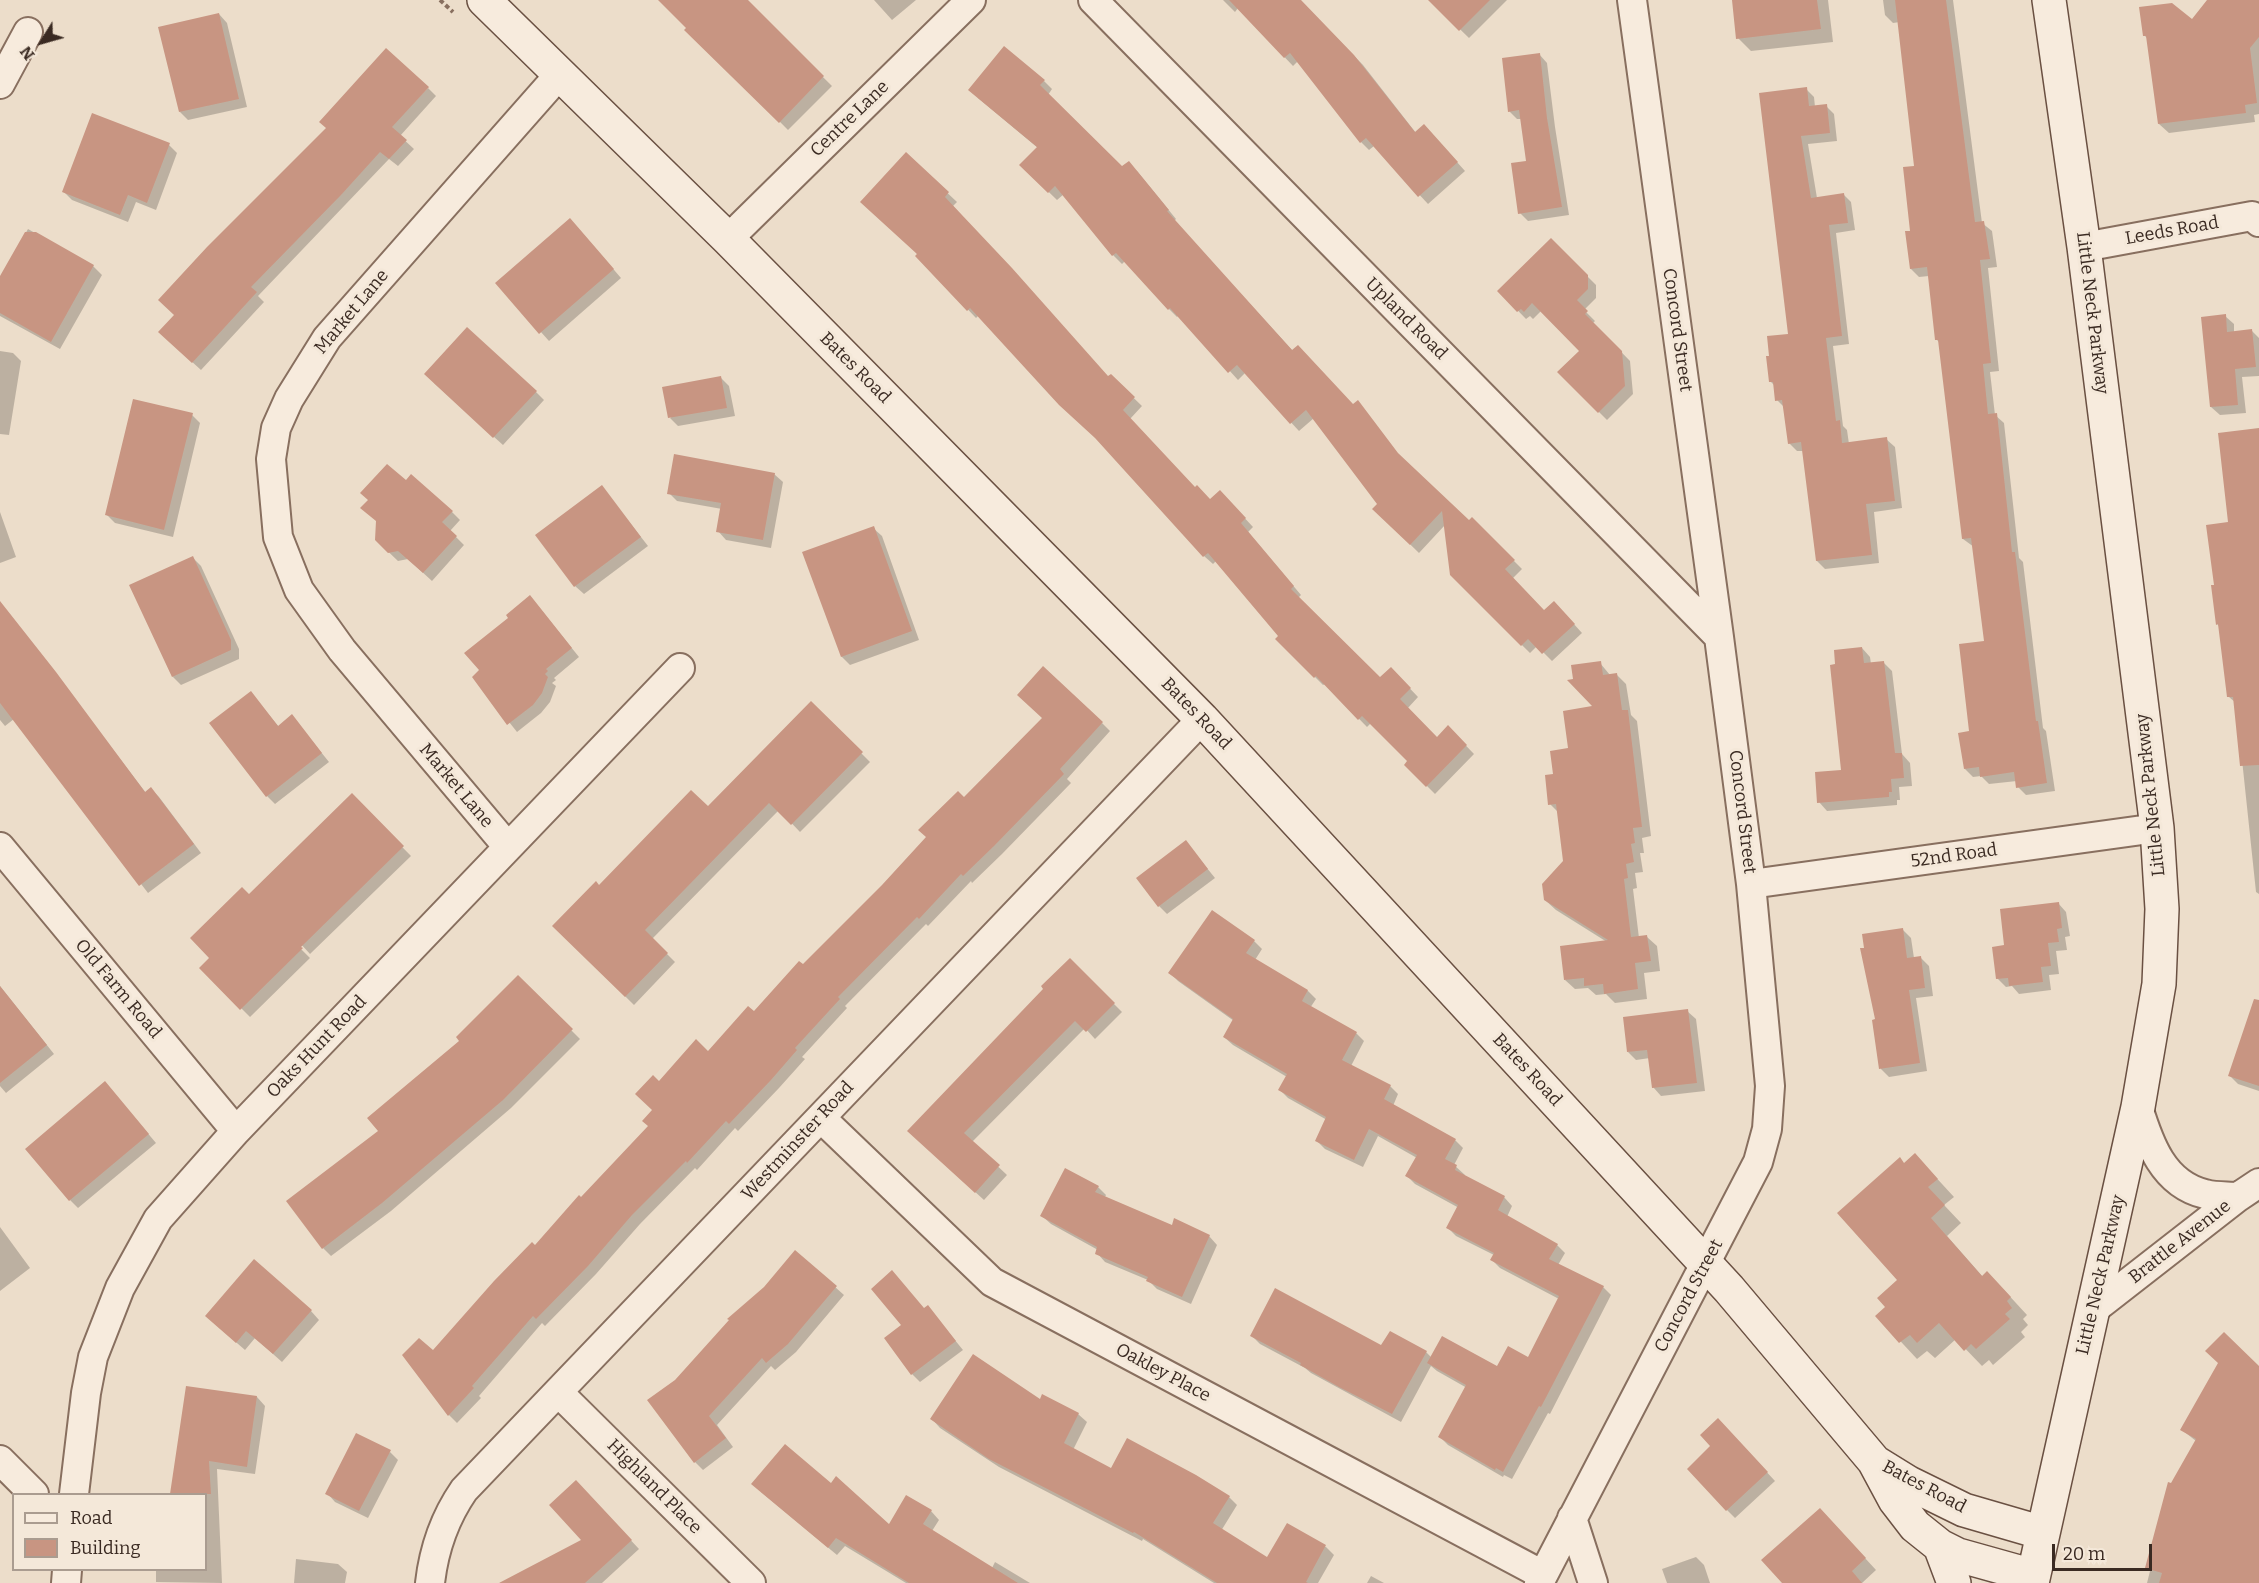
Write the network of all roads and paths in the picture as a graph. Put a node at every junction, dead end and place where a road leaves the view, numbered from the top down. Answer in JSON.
{"nodes":[{"id":1,"x":484,"y":0,"type":"edge"},
{"id":2,"x":971,"y":0,"type":"edge"},
{"id":3,"x":1093,"y":0,"type":"edge"},
{"id":4,"x":1632,"y":0,"type":"edge"},
{"id":5,"x":2049,"y":0,"type":"edge"},
{"id":6,"x":28,"y":32,"type":"dead end"},
{"id":7,"x":559,"y":75,"type":"junction"},
{"id":8,"x":0,"y":84,"type":"edge"},
{"id":9,"x":2257,"y":211,"type":"edge"},
{"id":10,"x":728,"y":239,"type":"junction"},
{"id":11,"x":2084,"y":247,"type":"junction"},
{"id":12,"x":1719,"y":637,"type":"junction"},
{"id":13,"x":680,"y":668,"type":"dead end"},
{"id":14,"x":1202,"y":719,"type":"junction"},
{"id":15,"x":2157,"y":828,"type":"junction"},
{"id":16,"x":0,"y":847,"type":"edge"},
{"id":17,"x":508,"y":847,"type":"junction"},
{"id":18,"x":1751,"y":884,"type":"junction"},
{"id":19,"x":2138,"y":1107,"type":"junction"},
{"id":20,"x":821,"y":1118,"type":"junction"},
{"id":21,"x":236,"y":1131,"type":"junction"},
{"id":22,"x":2248,"y":1190,"type":"edge"},
{"id":23,"x":1706,"y":1263,"type":"junction"},
{"id":24,"x":2093,"y":1310,"type":"junction"},
{"id":25,"x":558,"y":1392,"type":"junction"},
{"id":26,"x":0,"y":1460,"type":"edge"},
{"id":27,"x":1874,"y":1461,"type":"junction"},
{"id":28,"x":33,"y":1493,"type":"edge"},
{"id":29,"x":74,"y":1493,"type":"edge"},
{"id":30,"x":1572,"y":1518,"type":"junction"},
{"id":31,"x":2043,"y":1533,"type":"junction"},
{"id":32,"x":1940,"y":1546,"type":"junction"},
{"id":33,"x":1541,"y":1579,"type":"edge"},
{"id":34,"x":2033,"y":1579,"type":"edge"},
{"id":35,"x":430,"y":1583,"type":"edge"},
{"id":36,"x":751,"y":1583,"type":"edge"},
{"id":37,"x":1593,"y":1583,"type":"edge"},
{"id":38,"x":1954,"y":1583,"type":"edge"}],
"edges":[{"from":1,"to":7,"type":"street","name":"Bates Road"},
{"from":2,"to":10,"type":"street","name":"Centre Lane"},
{"from":3,"to":12,"type":"street","name":"Upland Road"},
{"from":4,"to":12,"type":"street","name":"Concord Street"},
{"from":5,"to":11,"type":"street","name":"Little Neck Parkway"},
{"from":6,"to":8,"type":"street"},
{"from":7,"to":10,"type":"street","name":"Bates Road"},
{"from":7,"to":17,"type":"street","name":"Market Lane"},
{"from":9,"to":11,"type":"street","name":"Leeds Road"},
{"from":10,"to":14,"type":"street","name":"Bates Road"},
{"from":11,"to":15,"type":"street","name":"Little Neck Parkway"},
{"from":12,"to":18,"type":"street","name":"Concord Street"},
{"from":13,"to":17,"type":"street","name":"Oaks Hunt Road"},
{"from":14,"to":20,"type":"street","name":"Westminster Road"},
{"from":14,"to":23,"type":"street","name":"Bates Road"},
{"from":15,"to":18,"type":"street","name":"52nd Road"},
{"from":15,"to":19,"type":"street","name":"Little Neck Parkway"},
{"from":16,"to":21,"type":"street","name":"Old Farm Road"},
{"from":17,"to":21,"type":"street","name":"Oaks Hunt Road"},
{"from":18,"to":23,"type":"street","name":"Concord Street"},
{"from":19,"to":22,"type":"street","name":"Brattle Avenue"},
{"from":19,"to":24,"type":"street","name":"Little Neck Parkway"},
{"from":20,"to":25,"type":"street","name":"Westminster Road"},
{"from":20,"to":33,"type":"street","name":"Oakley Place"},
{"from":21,"to":29,"type":"street","name":"Oaks Hunt Road"},
{"from":22,"to":24,"type":"street","name":"Brattle Avenue"},
{"from":23,"to":27,"type":"street","name":"Bates Road"},
{"from":23,"to":30,"type":"street","name":"Concord Street"},
{"from":24,"to":31,"type":"street","name":"Little Neck Parkway"},
{"from":25,"to":35,"type":"street","name":"Westminster Road"},
{"from":25,"to":36,"type":"street","name":"Highland Place"},
{"from":26,"to":28,"type":"street"},
{"from":27,"to":31,"type":"street","name":"Bates Road"},
{"from":27,"to":32,"type":"street","name":"Bates Road"},
{"from":30,"to":33,"type":"street","name":"Concord Street"},
{"from":30,"to":37,"type":"street"},
{"from":31,"to":34,"type":"street","name":"Little Neck Parkway"},
{"from":32,"to":34,"type":"street","name":"Bates Road"},
{"from":32,"to":38,"type":"street"}]}
